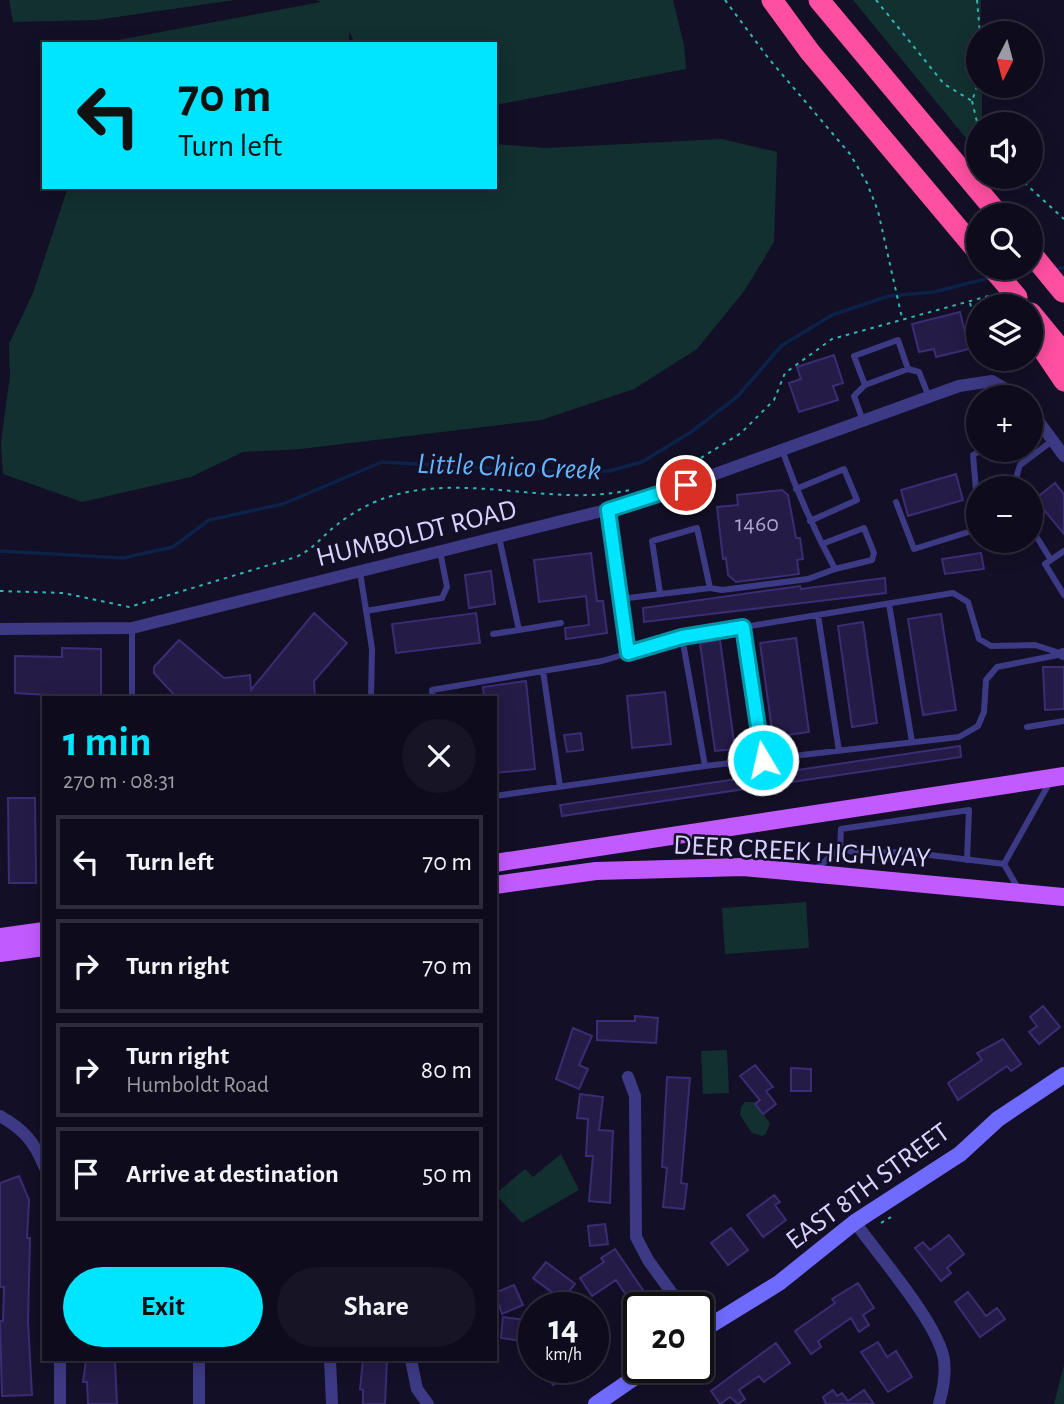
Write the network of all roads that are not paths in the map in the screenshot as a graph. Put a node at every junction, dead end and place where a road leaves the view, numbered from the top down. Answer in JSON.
{"nodes":[{"id":1,"x":772,"y":0,"type":"edge"},
{"id":2,"x":819,"y":0,"type":"edge"},
{"id":3,"x":989,"y":203,"type":"edge"},
{"id":4,"x":966,"y":238,"type":"edge"},
{"id":5,"x":1043,"y":263,"type":"edge"},
{"id":6,"x":1043,"y":267,"type":"edge"},
{"id":7,"x":1002,"y":280,"type":"edge"},
{"id":8,"x":1064,"y":281,"type":"edge"},
{"id":9,"x":1064,"y":292,"type":"edge"},
{"id":10,"x":1014,"y":294,"type":"edge"},
{"id":11,"x":1043,"y":328,"type":"edge"},
{"id":12,"x":1043,"y":350,"type":"edge"},
{"id":13,"x":1064,"y":352,"type":"edge"},
{"id":14,"x":908,"y":369,"type":"junction"},
{"id":15,"x":1064,"y":381,"type":"edge"},
{"id":16,"x":865,"y":385,"type":"junction"},
{"id":17,"x":998,"y":385,"type":"edge"},
{"id":18,"x":929,"y":397,"type":"junction"},
{"id":19,"x":863,"y":421,"type":"junction"},
{"id":20,"x":1043,"y":430,"type":"edge"},
{"id":21,"x":1052,"y":440,"type":"junction"},
{"id":22,"x":782,"y":450,"type":"junction"},
{"id":23,"x":1064,"y":456,"type":"edge"},
{"id":24,"x":1017,"y":476,"type":"edge"},
{"id":25,"x":796,"y":489,"type":"junction"},
{"id":26,"x":896,"y":502,"type":"dead end"},
{"id":27,"x":608,"y":510,"type":"junction"},
{"id":28,"x":810,"y":521,"type":"junction"},
{"id":29,"x":966,"y":533,"type":"edge"},
{"id":30,"x":499,"y":537,"type":"junction"},
{"id":31,"x":822,"y":544,"type":"junction"},
{"id":32,"x":1043,"y":547,"type":"edge"},
{"id":33,"x":440,"y":551,"type":"junction"},
{"id":34,"x":1064,"y":551,"type":"edge"},
{"id":35,"x":1051,"y":560,"type":"junction"},
{"id":36,"x":835,"y":569,"type":"junction"},
{"id":37,"x":360,"y":571,"type":"junction"},
{"id":38,"x":709,"y":588,"type":"junction"},
{"id":39,"x":660,"y":593,"type":"junction"},
{"id":40,"x":1064,"y":594,"type":"edge"},
{"id":41,"x":620,"y":598,"type":"junction"},
{"id":42,"x":889,"y":604,"type":"junction"},
{"id":43,"x":366,"y":611,"type":"junction"},
{"id":44,"x":818,"y":615,"type":"junction"},
{"id":45,"x":561,"y":623,"type":"dead end"},
{"id":46,"x":743,"y":627,"type":"junction"},
{"id":47,"x":132,"y":628,"type":"junction"},
{"id":48,"x":0,"y":629,"type":"edge"},
{"id":49,"x":519,"y":630,"type":"junction"},
{"id":50,"x":493,"y":634,"type":"dead end"},
{"id":51,"x":682,"y":637,"type":"junction"},
{"id":52,"x":628,"y":653,"type":"junction"},
{"id":53,"x":1064,"y":654,"type":"edge"},
{"id":54,"x":543,"y":671,"type":"junction"},
{"id":55,"x":132,"y":696,"type":"edge"},
{"id":56,"x":371,"y":696,"type":"edge"},
{"id":57,"x":433,"y":696,"type":"edge"},
{"id":58,"x":1064,"y":722,"type":"edge"},
{"id":59,"x":1027,"y":727,"type":"dead end"},
{"id":60,"x":912,"y":742,"type":"junction"},
{"id":61,"x":839,"y":751,"type":"junction"},
{"id":62,"x":763,"y":760,"type":"junction"},
{"id":63,"x":705,"y":766,"type":"junction"},
{"id":64,"x":1058,"y":776,"type":"edge"},
{"id":65,"x":560,"y":787,"type":"junction"},
{"id":66,"x":959,"y":792,"type":"junction"},
{"id":67,"x":497,"y":796,"type":"edge"},
{"id":68,"x":969,"y":810,"type":"junction"},
{"id":69,"x":840,"y":848,"type":"junction"},
{"id":70,"x":967,"y":860,"type":"junction"},
{"id":71,"x":497,"y":863,"type":"edge"},
{"id":72,"x":1004,"y":864,"type":"junction"},
{"id":73,"x":814,"y":872,"type":"junction"},
{"id":74,"x":497,"y":885,"type":"edge"},
{"id":75,"x":1020,"y":892,"type":"junction"},
{"id":76,"x":1064,"y":897,"type":"edge"},
{"id":77,"x":42,"y":931,"type":"edge"},
{"id":78,"x":0,"y":937,"type":"edge"},
{"id":79,"x":42,"y":947,"type":"edge"},
{"id":80,"x":0,"y":953,"type":"edge"},
{"id":81,"x":1064,"y":1075,"type":"edge"},
{"id":82,"x":628,"y":1077,"type":"dead end"},
{"id":83,"x":0,"y":1116,"type":"edge"},
{"id":84,"x":42,"y":1161,"type":"edge"},
{"id":85,"x":855,"y":1222,"type":"junction"},
{"id":86,"x":671,"y":1292,"type":"edge"},
{"id":87,"x":714,"y":1322,"type":"edge"},
{"id":88,"x":60,"y":1361,"type":"edge"},
{"id":89,"x":199,"y":1361,"type":"edge"},
{"id":90,"x":330,"y":1361,"type":"edge"},
{"id":91,"x":411,"y":1361,"type":"edge"},
{"id":92,"x":627,"y":1383,"type":"edge"},
{"id":93,"x":60,"y":1404,"type":"edge"},
{"id":94,"x":199,"y":1404,"type":"edge"},
{"id":95,"x":332,"y":1404,"type":"edge"},
{"id":96,"x":428,"y":1404,"type":"edge"},
{"id":97,"x":596,"y":1404,"type":"edge"},
{"id":98,"x":939,"y":1404,"type":"edge"}],
"edges":[{"from":1,"to":4,"type":"highway"},
{"from":2,"to":3,"type":"highway"},
{"from":5,"to":8,"type":"highway","bridge":true},
{"from":6,"to":9,"type":"highway","bridge":true},
{"from":7,"to":10,"type":"highway","bridge":true},
{"from":11,"to":13,"type":"highway"},
{"from":12,"to":15,"type":"highway"},
{"from":14,"to":16,"type":"lane"},
{"from":14,"to":16,"type":"lane"},
{"from":14,"to":18,"type":"lane"},
{"from":16,"to":19,"type":"lane"},
{"from":17,"to":18,"type":"street","name":"HUMBOLDT ROAD"},
{"from":18,"to":19,"type":"street","name":"HUMBOLDT ROAD"},
{"from":19,"to":22,"type":"street","name":"HUMBOLDT ROAD"},
{"from":20,"to":21,"type":"street"},
{"from":21,"to":23,"type":"street"},
{"from":21,"to":24,"type":"lane"},
{"from":22,"to":25,"type":"lane"},
{"from":22,"to":27,"type":"street","name":"HUMBOLDT ROAD"},
{"from":25,"to":28,"type":"lane"},
{"from":25,"to":28,"type":"lane"},
{"from":26,"to":29,"type":"lane"},
{"from":27,"to":30,"type":"street","name":"HUMBOLDT ROAD"},
{"from":27,"to":41,"type":"lane"},
{"from":28,"to":31,"type":"lane"},
{"from":30,"to":33,"type":"street","name":"HUMBOLDT ROAD"},
{"from":30,"to":49,"type":"lane"},
{"from":31,"to":36,"type":"lane"},
{"from":31,"to":36,"type":"lane"},
{"from":32,"to":35,"type":"lane"},
{"from":33,"to":37,"type":"street","name":"HUMBOLDT ROAD"},
{"from":33,"to":43,"type":"lane"},
{"from":34,"to":35,"type":"lane"},
{"from":35,"to":40,"type":"lane"},
{"from":36,"to":38,"type":"lane"},
{"from":37,"to":43,"type":"lane"},
{"from":37,"to":47,"type":"street","name":"HUMBOLDT ROAD"},
{"from":38,"to":39,"type":"lane"},
{"from":38,"to":39,"type":"lane"},
{"from":39,"to":41,"type":"lane"},
{"from":41,"to":52,"type":"lane"},
{"from":42,"to":44,"type":"lane"},
{"from":42,"to":53,"type":"lane"},
{"from":42,"to":60,"type":"lane"},
{"from":43,"to":56,"type":"lane"},
{"from":44,"to":46,"type":"lane"},
{"from":44,"to":61,"type":"lane"},
{"from":45,"to":49,"type":"lane"},
{"from":46,"to":51,"type":"lane"},
{"from":46,"to":62,"type":"lane"},
{"from":47,"to":48,"type":"street","name":"HUMBOLDT ROAD"},
{"from":47,"to":55,"type":"lane"},
{"from":49,"to":50,"type":"lane"},
{"from":51,"to":52,"type":"lane"},
{"from":51,"to":63,"type":"lane"},
{"from":52,"to":54,"type":"lane"},
{"from":53,"to":60,"type":"lane"},
{"from":54,"to":57,"type":"lane"},
{"from":54,"to":65,"type":"lane"},
{"from":58,"to":59,"type":"lane"},
{"from":60,"to":61,"type":"lane"},
{"from":61,"to":62,"type":"lane"},
{"from":62,"to":63,"type":"lane"},
{"from":63,"to":65,"type":"lane"},
{"from":64,"to":66,"type":"main road","name":"DEER CREEK HIGHWAY"},
{"from":64,"to":72,"type":"lane"},
{"from":65,"to":67,"type":"lane"},
{"from":66,"to":68,"type":"lane"},
{"from":66,"to":71,"type":"main road","name":"DEER CREEK HIGHWAY"},
{"from":68,"to":69,"type":"lane"},
{"from":68,"to":70,"type":"lane"},
{"from":69,"to":70,"type":"lane"},
{"from":69,"to":73,"type":"lane"},
{"from":70,"to":72,"type":"lane"},
{"from":72,"to":75,"type":"lane"},
{"from":73,"to":74,"type":"main road","name":"DEER CREEK HIGHWAY"},
{"from":73,"to":75,"type":"main road","name":"DEER CREEK HIGHWAY"},
{"from":75,"to":76,"type":"main road","name":"DEER CREEK HIGHWAY"},
{"from":77,"to":78,"type":"main road"},
{"from":79,"to":80,"type":"main road"},
{"from":81,"to":85,"type":"street","name":"EAST 8TH STREET"},
{"from":82,"to":86,"type":"street"},
{"from":83,"to":84,"type":"street"},
{"from":85,"to":87,"type":"street","name":"EAST 8TH STREET"},
{"from":85,"to":98,"type":"street"},
{"from":88,"to":93,"type":"street"},
{"from":89,"to":94,"type":"street"},
{"from":90,"to":95,"type":"street"},
{"from":91,"to":96,"type":"street"},
{"from":92,"to":97,"type":"street"}]}
